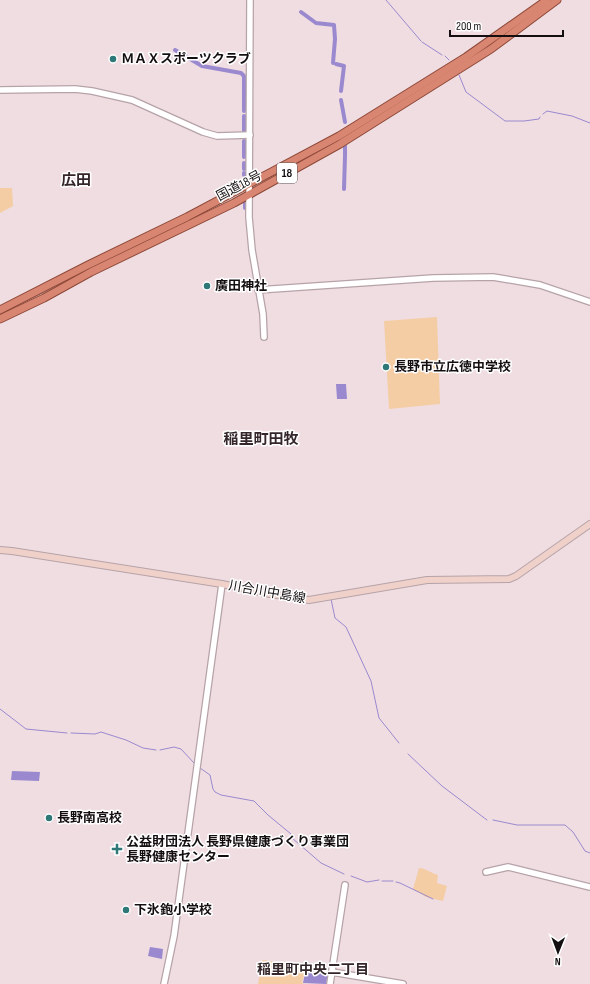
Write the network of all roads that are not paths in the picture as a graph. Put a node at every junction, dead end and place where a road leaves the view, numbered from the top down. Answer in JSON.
{"nodes":[{"id":1,"x":250,"y":0,"type":"edge"},
{"id":2,"x":547,"y":0,"type":"edge"},
{"id":3,"x":557,"y":0,"type":"edge"},
{"id":4,"x":0,"y":90,"type":"edge"},
{"id":5,"x":250,"y":135,"type":"junction"},
{"id":6,"x":250,"y":183,"type":"junction"},
{"id":7,"x":249,"y":194,"type":"junction"},
{"id":8,"x":258,"y":290,"type":"junction"},
{"id":9,"x":590,"y":302,"type":"edge"},
{"id":10,"x":0,"y":310,"type":"edge"},
{"id":11,"x":0,"y":319,"type":"edge"},
{"id":12,"x":264,"y":338,"type":"dead end"},
{"id":13,"x":590,"y":524,"type":"edge"},
{"id":14,"x":0,"y":550,"type":"edge"},
{"id":15,"x":222,"y":584,"type":"junction"},
{"id":16,"x":486,"y":872,"type":"dead end"},
{"id":17,"x":345,"y":885,"type":"dead end"},
{"id":18,"x":590,"y":886,"type":"edge"},
{"id":19,"x":332,"y":972,"type":"junction"},
{"id":20,"x":164,"y":984,"type":"edge"},
{"id":21,"x":330,"y":984,"type":"edge"},
{"id":22,"x":403,"y":984,"type":"edge"}],
"edges":[{"from":1,"to":5,"type":"street"},
{"from":2,"to":6,"type":"highway","name":"国道18号","number":"18"},
{"from":3,"to":7,"type":"highway","name":"国道18号","number":"18"},
{"from":4,"to":5,"type":"street"},
{"from":5,"to":6,"type":"street"},
{"from":6,"to":7,"type":"street"},
{"from":6,"to":10,"type":"highway","name":"国道18号","number":"18"},
{"from":7,"to":8,"type":"street"},
{"from":7,"to":11,"type":"highway","name":"国道18号","number":"18"},
{"from":8,"to":9,"type":"street"},
{"from":8,"to":12,"type":"street"},
{"from":13,"to":15,"type":"main road","name":"川合川中島線"},
{"from":14,"to":15,"type":"main road","name":"川合川中島線"},
{"from":15,"to":20,"type":"street"},
{"from":16,"to":18,"type":"street"},
{"from":17,"to":19,"type":"street"},
{"from":19,"to":21,"type":"street"},
{"from":19,"to":22,"type":"street"}]}
